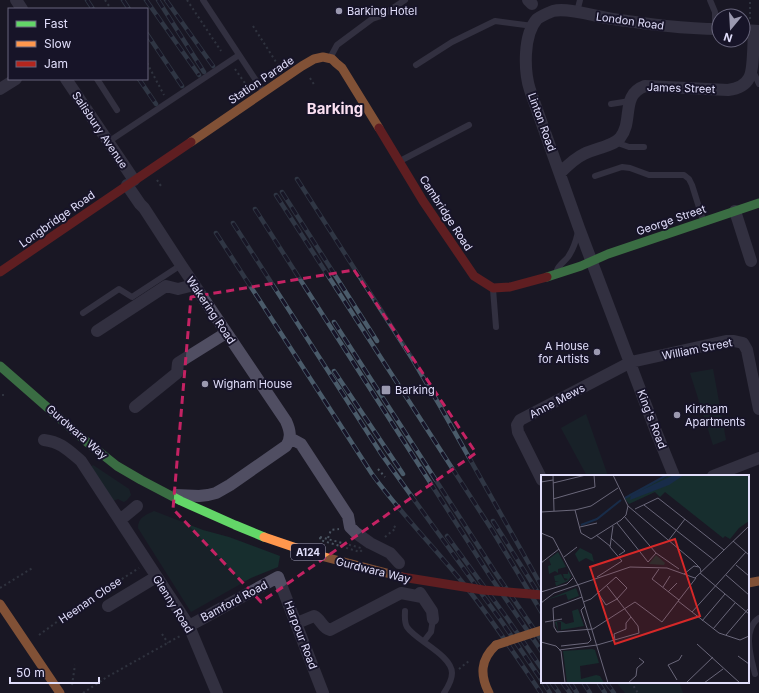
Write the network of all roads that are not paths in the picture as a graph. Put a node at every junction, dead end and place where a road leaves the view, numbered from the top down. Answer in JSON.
{"nodes":[{"id":1,"x":203,"y":0,"type":"edge"},
{"id":2,"x":405,"y":0,"type":"edge"},
{"id":3,"x":580,"y":0,"type":"edge"},
{"id":4,"x":577,"y":12,"type":"junction"},
{"id":5,"x":542,"y":16,"type":"joint"},
{"id":6,"x":533,"y":26,"type":"junction"},
{"id":7,"x":711,"y":29,"type":"edge"},
{"id":8,"x":751,"y":30,"type":"edge"},
{"id":9,"x":239,"y":54,"type":"junction"},
{"id":10,"x":330,"y":58,"type":"junction"},
{"id":11,"x":416,"y":65,"type":"dead end"},
{"id":12,"x":752,"y":70,"type":"junction"},
{"id":13,"x":14,"y":80,"type":"edge"},
{"id":14,"x":67,"y":80,"type":"edge"},
{"id":15,"x":98,"y":80,"type":"edge"},
{"id":16,"x":759,"y":84,"type":"edge"},
{"id":17,"x":0,"y":89,"type":"edge"},
{"id":18,"x":264,"y":92,"type":"junction"},
{"id":19,"x":630,"y":101,"type":"junction"},
{"id":20,"x":611,"y":104,"type":"dead end"},
{"id":21,"x":117,"y":110,"type":"dead end"},
{"id":22,"x":469,"y":125,"type":"dead end"},
{"id":23,"x":108,"y":142,"type":"junction"},
{"id":24,"x":615,"y":142,"type":"junction"},
{"id":25,"x":644,"y":147,"type":"dead end"},
{"id":26,"x":400,"y":162,"type":"junction"},
{"id":27,"x":560,"y":173,"type":"junction"},
{"id":28,"x":595,"y":176,"type":"dead end"},
{"id":29,"x":130,"y":183,"type":"junction"},
{"id":30,"x":759,"y":203,"type":"edge"},
{"id":31,"x":734,"y":211,"type":"junction"},
{"id":32,"x":703,"y":222,"type":"junction"},
{"id":33,"x":580,"y":228,"type":"junction"},
{"id":34,"x":592,"y":261,"type":"junction"},
{"id":35,"x":751,"y":261,"type":"dead end"},
{"id":36,"x":181,"y":265,"type":"junction"},
{"id":37,"x":0,"y":272,"type":"edge"},
{"id":38,"x":554,"y":275,"type":"junction"},
{"id":39,"x":194,"y":285,"type":"junction"},
{"id":40,"x":493,"y":288,"type":"junction"},
{"id":41,"x":83,"y":313,"type":"dead end"},
{"id":42,"x":496,"y":328,"type":"dead end"},
{"id":43,"x":97,"y":331,"type":"dead end"},
{"id":44,"x":226,"y":333,"type":"junction"},
{"id":45,"x":631,"y":362,"type":"junction"},
{"id":46,"x":0,"y":366,"type":"edge"},
{"id":47,"x":8,"y":386,"type":"dead end"},
{"id":48,"x":29,"y":391,"type":"junction"},
{"id":49,"x":135,"y":406,"type":"dead end"},
{"id":50,"x":759,"y":409,"type":"edge"},
{"id":51,"x":290,"y":438,"type":"junction"},
{"id":52,"x":44,"y":440,"type":"dead end"},
{"id":53,"x":759,"y":458,"type":"edge"},
{"id":54,"x":674,"y":475,"type":"edge"},
{"id":55,"x":716,"y":475,"type":"edge"},
{"id":56,"x":541,"y":478,"type":"edge"},
{"id":57,"x":168,"y":495,"type":"junction"},
{"id":58,"x":137,"y":506,"type":"dead end"},
{"id":59,"x":120,"y":520,"type":"junction"},
{"id":60,"x":399,"y":563,"type":"dead end"},
{"id":61,"x":156,"y":577,"type":"junction"},
{"id":62,"x":278,"y":577,"type":"joint"},
{"id":63,"x":759,"y":581,"type":"edge"},
{"id":64,"x":749,"y":584,"type":"edge"},
{"id":65,"x":749,"y":584,"type":"edge"},
{"id":66,"x":759,"y":585,"type":"edge"},
{"id":67,"x":541,"y":595,"type":"edge"},
{"id":68,"x":0,"y":604,"type":"edge"},
{"id":69,"x":108,"y":606,"type":"dead end"},
{"id":70,"x":405,"y":611,"type":"dead end"},
{"id":71,"x":759,"y":618,"type":"edge"},
{"id":72,"x":433,"y":620,"type":"joint"},
{"id":73,"x":297,"y":623,"type":"junction"},
{"id":74,"x":185,"y":630,"type":"junction"},
{"id":75,"x":541,"y":630,"type":"edge"},
{"id":76,"x":424,"y":641,"type":"junction"},
{"id":77,"x":755,"y":674,"type":"dead end"},
{"id":78,"x":446,"y":692,"type":"edge"},
{"id":79,"x":60,"y":693,"type":"edge"},
{"id":80,"x":217,"y":693,"type":"edge"},
{"id":81,"x":323,"y":693,"type":"edge"},
{"id":82,"x":489,"y":693,"type":"edge"}],
"edges":[{"from":1,"to":9,"type":"lane"},
{"from":2,"to":10,"type":"lane"},
{"from":3,"to":4,"type":"lane"},
{"from":4,"to":5,"type":"street","name":"London Road"},
{"from":4,"to":7,"type":"street","name":"London Road"},
{"from":5,"to":6,"type":"street","name":"Linton Road"},
{"from":6,"to":11,"type":"lane"},
{"from":6,"to":27,"type":"street","name":"Linton Road"},
{"from":8,"to":12,"type":"street"},
{"from":9,"to":18,"type":"lane"},
{"from":9,"to":23,"type":"lane"},
{"from":10,"to":18,"type":"street","name":"Station Parade"},
{"from":10,"to":26,"type":"street","name":"Cambridge Road"},
{"from":12,"to":16,"type":"lane"},
{"from":12,"to":19,"type":"street","name":"James Street"},
{"from":13,"to":17,"type":"street"},
{"from":14,"to":23,"type":"street","name":"Salisbury Avenue"},
{"from":15,"to":21,"type":"lane"},
{"from":18,"to":29,"type":"street","name":"Station Parade"},
{"from":19,"to":20,"type":"lane"},
{"from":19,"to":24,"type":"street","name":"James Street"},
{"from":22,"to":26,"type":"lane"},
{"from":23,"to":29,"type":"street","name":"Salisbury Avenue"},
{"from":24,"to":25,"type":"lane"},
{"from":24,"to":27,"type":"street"},
{"from":26,"to":40,"type":"street","name":"Cambridge Road"},
{"from":27,"to":33,"type":"street","name":"Linton Road"},
{"from":28,"to":32,"type":"lane"},
{"from":29,"to":36,"type":"street","name":"Wakering Road"},
{"from":29,"to":37,"type":"street","name":"Longbridge Road"},
{"from":30,"to":31,"type":"street","name":"George Street"},
{"from":31,"to":32,"type":"street","name":"George Street"},
{"from":31,"to":35,"type":"street"},
{"from":32,"to":34,"type":"street","name":"George Street"},
{"from":33,"to":34,"type":"street","name":"Linton Road"},
{"from":33,"to":38,"type":"lane"},
{"from":34,"to":38,"type":"street"},
{"from":34,"to":45,"type":"street","name":"Linton Road"},
{"from":36,"to":39,"type":"street","name":"Wakering Road"},
{"from":36,"to":41,"type":"lane"},
{"from":38,"to":40,"type":"street"},
{"from":39,"to":43,"type":"street"},
{"from":39,"to":44,"type":"street","name":"Wakering Road"},
{"from":40,"to":42,"type":"lane"},
{"from":44,"to":49,"type":"street"},
{"from":44,"to":51,"type":"street","name":"Wakering Road"},
{"from":45,"to":50,"type":"street","name":"William Street"},
{"from":45,"to":54,"type":"street","name":"King's Road"},
{"from":45,"to":56,"type":"street","name":"Anne Mews"},
{"from":46,"to":48,"type":"street","name":"Gurdwara Way","number":"A124"},
{"from":47,"to":48,"type":"street","name":"Gurdwara Way","number":"A124"},
{"from":48,"to":57,"type":"street","name":"Gurdwara Way","number":"A124"},
{"from":51,"to":57,"type":"street","name":"Gurdwara Way"},
{"from":51,"to":60,"type":"street"},
{"from":52,"to":59,"type":"street","name":"Glenny Road"},
{"from":53,"to":55,"type":"street"},
{"from":57,"to":67,"type":"street","name":"Gurdwara Way","number":"A124","bridge":true},
{"from":58,"to":59,"type":"street"},
{"from":59,"to":61,"type":"street","name":"Glenny Road"},
{"from":61,"to":69,"type":"street","name":"Heenan Close"},
{"from":61,"to":74,"type":"street","name":"Glenny Road"},
{"from":62,"to":73,"type":"street","name":"Harpour Road"},
{"from":62,"to":74,"type":"street","name":"Bamford Road"},
{"from":63,"to":64,"type":"street"},
{"from":65,"to":66,"type":"street"},
{"from":68,"to":79,"type":"street"},
{"from":70,"to":76,"type":"lane"},
{"from":71,"to":77,"type":"lane"},
{"from":72,"to":73,"type":"street"},
{"from":72,"to":76,"type":"lane"},
{"from":73,"to":81,"type":"street","name":"Harpour Road"},
{"from":74,"to":80,"type":"street","name":"Glenny Road"},
{"from":75,"to":82,"type":"street","bridge":true},
{"from":76,"to":78,"type":"lane"}]}
